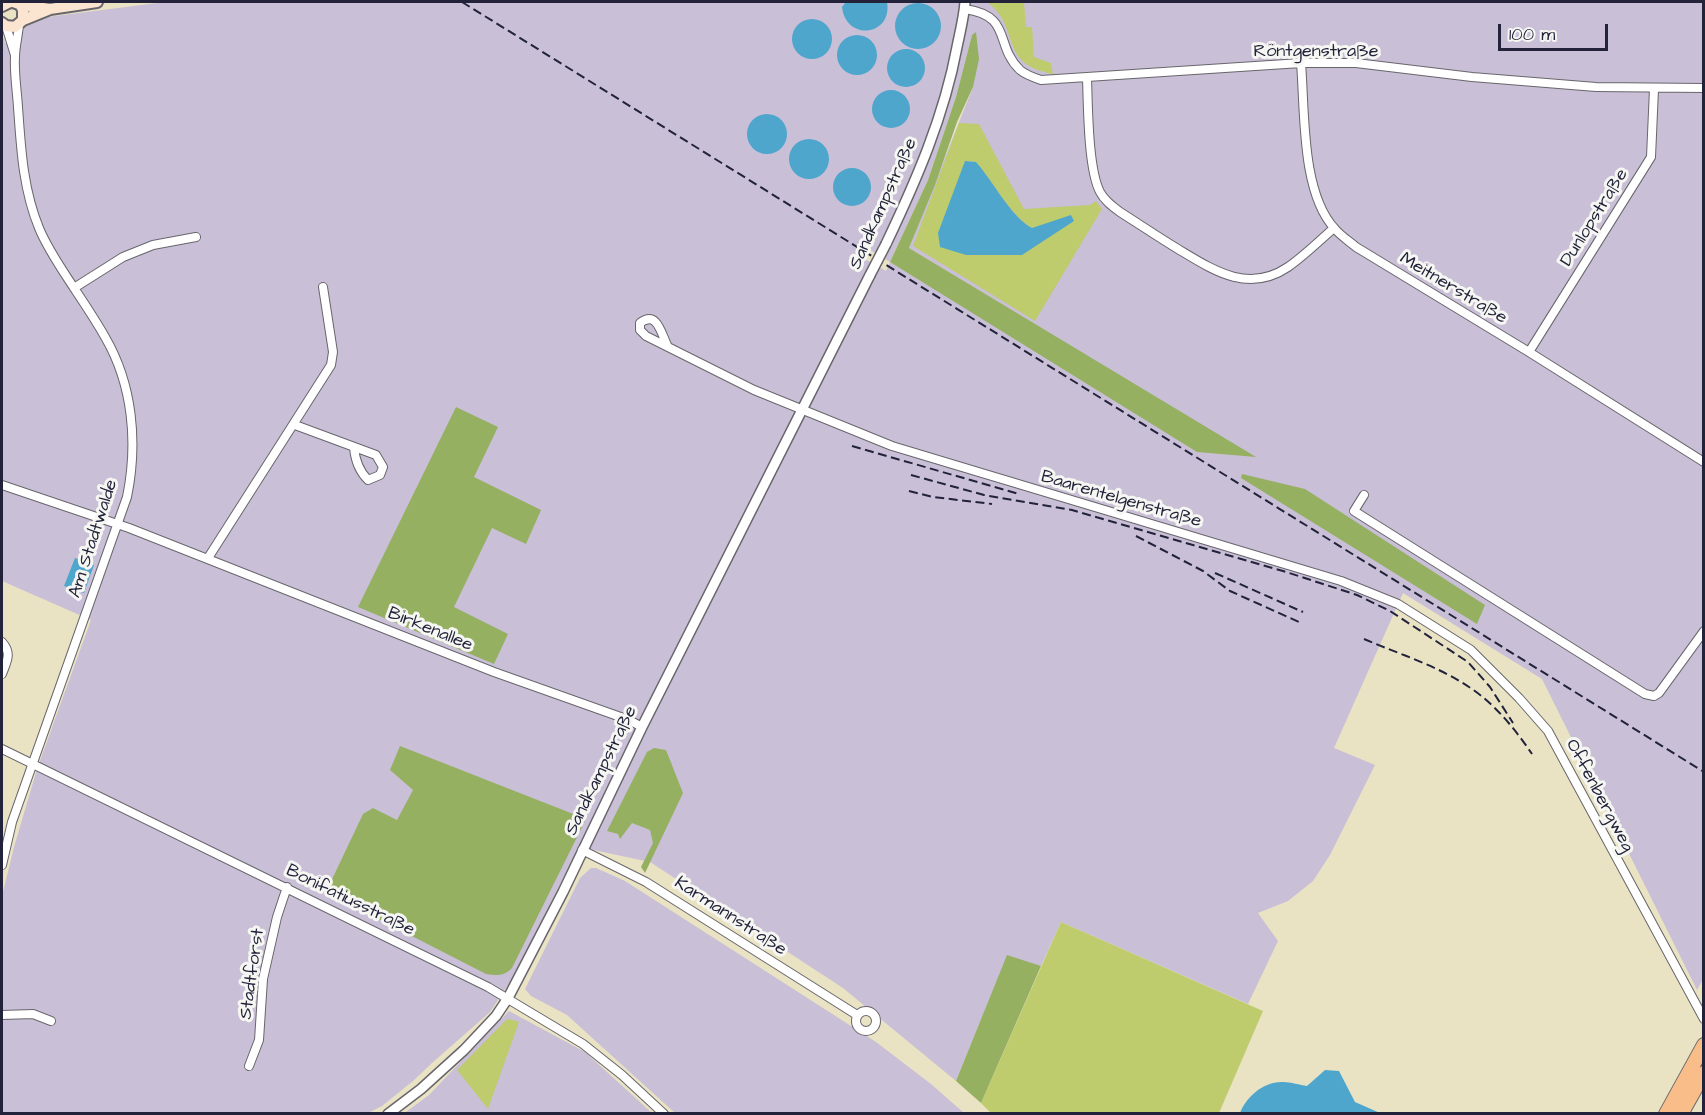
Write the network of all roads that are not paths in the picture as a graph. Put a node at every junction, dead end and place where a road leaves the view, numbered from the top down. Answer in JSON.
{"nodes":[{"id":1,"x":98,"y":2,"type":"edge"},
{"id":2,"x":11,"y":3,"type":"edge"},
{"id":3,"x":965,"y":5,"type":"edge"},
{"id":4,"x":50,"y":9,"type":"junction"},
{"id":5,"x":21,"y":23,"type":"junction"},
{"id":6,"x":4,"y":25,"type":"edge"},
{"id":7,"x":15,"y":55,"type":"junction"},
{"id":8,"x":1301,"y":63,"type":"junction"},
{"id":9,"x":1087,"y":78,"type":"junction"},
{"id":10,"x":1654,"y":88,"type":"junction"},
{"id":11,"x":1704,"y":88,"type":"edge"},
{"id":12,"x":1334,"y":228,"type":"junction"},
{"id":13,"x":196,"y":237,"type":"dead end"},
{"id":14,"x":323,"y":287,"type":"dead end"},
{"id":15,"x":74,"y":288,"type":"junction"},
{"id":16,"x":667,"y":345,"type":"dead end"},
{"id":17,"x":1529,"y":352,"type":"junction"},
{"id":18,"x":804,"y":410,"type":"junction"},
{"id":19,"x":295,"y":425,"type":"junction"},
{"id":20,"x":354,"y":447,"type":"junction"},
{"id":21,"x":1704,"y":462,"type":"edge"},
{"id":22,"x":2,"y":485,"type":"edge"},
{"id":23,"x":1364,"y":495,"type":"dead end"},
{"id":24,"x":118,"y":524,"type":"junction"},
{"id":25,"x":208,"y":558,"type":"junction"},
{"id":26,"x":1427,"y":621,"type":"joint"},
{"id":27,"x":1704,"y":631,"type":"edge"},
{"id":28,"x":2,"y":642,"type":"edge"},
{"id":29,"x":2,"y":674,"type":"edge"},
{"id":30,"x":642,"y":727,"type":"junction"},
{"id":31,"x":2,"y":749,"type":"edge"},
{"id":32,"x":32,"y":764,"type":"junction"},
{"id":33,"x":582,"y":850,"type":"junction"},
{"id":34,"x":2,"y":864,"type":"edge"},
{"id":35,"x":287,"y":887,"type":"junction"},
{"id":36,"x":508,"y":998,"type":"junction"},
{"id":37,"x":857,"y":1015,"type":"dead end"},
{"id":38,"x":2,"y":1016,"type":"edge"},
{"id":39,"x":1704,"y":1019,"type":"edge"},
{"id":40,"x":51,"y":1022,"type":"dead end"},
{"id":41,"x":1700,"y":1051,"type":"edge"},
{"id":42,"x":249,"y":1066,"type":"dead end"},
{"id":43,"x":1704,"y":1073,"type":"edge"},
{"id":44,"x":388,"y":1113,"type":"edge"},
{"id":45,"x":664,"y":1113,"type":"edge"},
{"id":46,"x":1666,"y":1113,"type":"edge"},
{"id":47,"x":1681,"y":1113,"type":"edge"}],
"edges":[{"from":1,"to":4,"type":"main road"},
{"from":2,"to":4,"type":"main road"},
{"from":2,"to":5,"type":"main road"},
{"from":3,"to":9,"type":"street","name":"Röntgenstraße"},
{"from":3,"to":18,"type":"street","name":"Sandkampstraße","bridge":true},
{"from":4,"to":5,"type":"main road"},
{"from":5,"to":6,"type":"main road"},
{"from":5,"to":7,"type":"street","name":"Am Stadtwalde"},
{"from":6,"to":7,"type":"street","name":"Am Stadtwalde"},
{"from":7,"to":15,"type":"street","name":"Am Stadtwalde"},
{"from":8,"to":9,"type":"street","name":"Röntgenstraße"},
{"from":8,"to":10,"type":"street","name":"Röntgenstraße"},
{"from":8,"to":12,"type":"street","name":"Meitnerstraße"},
{"from":9,"to":12,"type":"street"},
{"from":10,"to":11,"type":"street","name":"Röntgenstraße"},
{"from":10,"to":17,"type":"street","name":"Dunlopstraße"},
{"from":12,"to":17,"type":"street","name":"Meitnerstraße"},
{"from":13,"to":15,"type":"street"},
{"from":14,"to":19,"type":"street"},
{"from":15,"to":24,"type":"street","name":"Am Stadtwalde"},
{"from":16,"to":18,"type":"street"},
{"from":17,"to":21,"type":"street","name":"Meitnerstraße"},
{"from":18,"to":26,"type":"street","name":"Baarentelgenstraße"},
{"from":18,"to":30,"type":"street","name":"Sandkampstraße"},
{"from":19,"to":20,"type":"street"},
{"from":19,"to":25,"type":"street"},
{"from":20,"to":20,"type":"street"},
{"from":22,"to":24,"type":"street","name":"Birkenallee"},
{"from":23,"to":27,"type":"street"},
{"from":24,"to":25,"type":"street","name":"Birkenallee"},
{"from":24,"to":32,"type":"street","name":"Am Stadtwalde"},
{"from":25,"to":30,"type":"street","name":"Birkenallee"},
{"from":26,"to":39,"type":"street","name":"Offenbergweg"},
{"from":28,"to":29,"type":"street"},
{"from":30,"to":33,"type":"street","name":"Sandkampstraße"},
{"from":31,"to":32,"type":"street","name":"Bonifatiusstraße"},
{"from":32,"to":34,"type":"street","name":"Am Stadtwalde"},
{"from":32,"to":35,"type":"street","name":"Bonifatiusstraße"},
{"from":33,"to":36,"type":"street","name":"Sandkampstraße"},
{"from":33,"to":37,"type":"street","name":"Karmannstraße"},
{"from":35,"to":36,"type":"street","name":"Bonifatiusstraße"},
{"from":35,"to":42,"type":"street","name":"Stadtforst"},
{"from":36,"to":44,"type":"street","name":"Sandkampstraße"},
{"from":36,"to":45,"type":"street","name":"Bonifatiusstraße"},
{"from":38,"to":40,"type":"street"},
{"from":41,"to":46,"type":"highway"},
{"from":43,"to":47,"type":"highway"}]}
